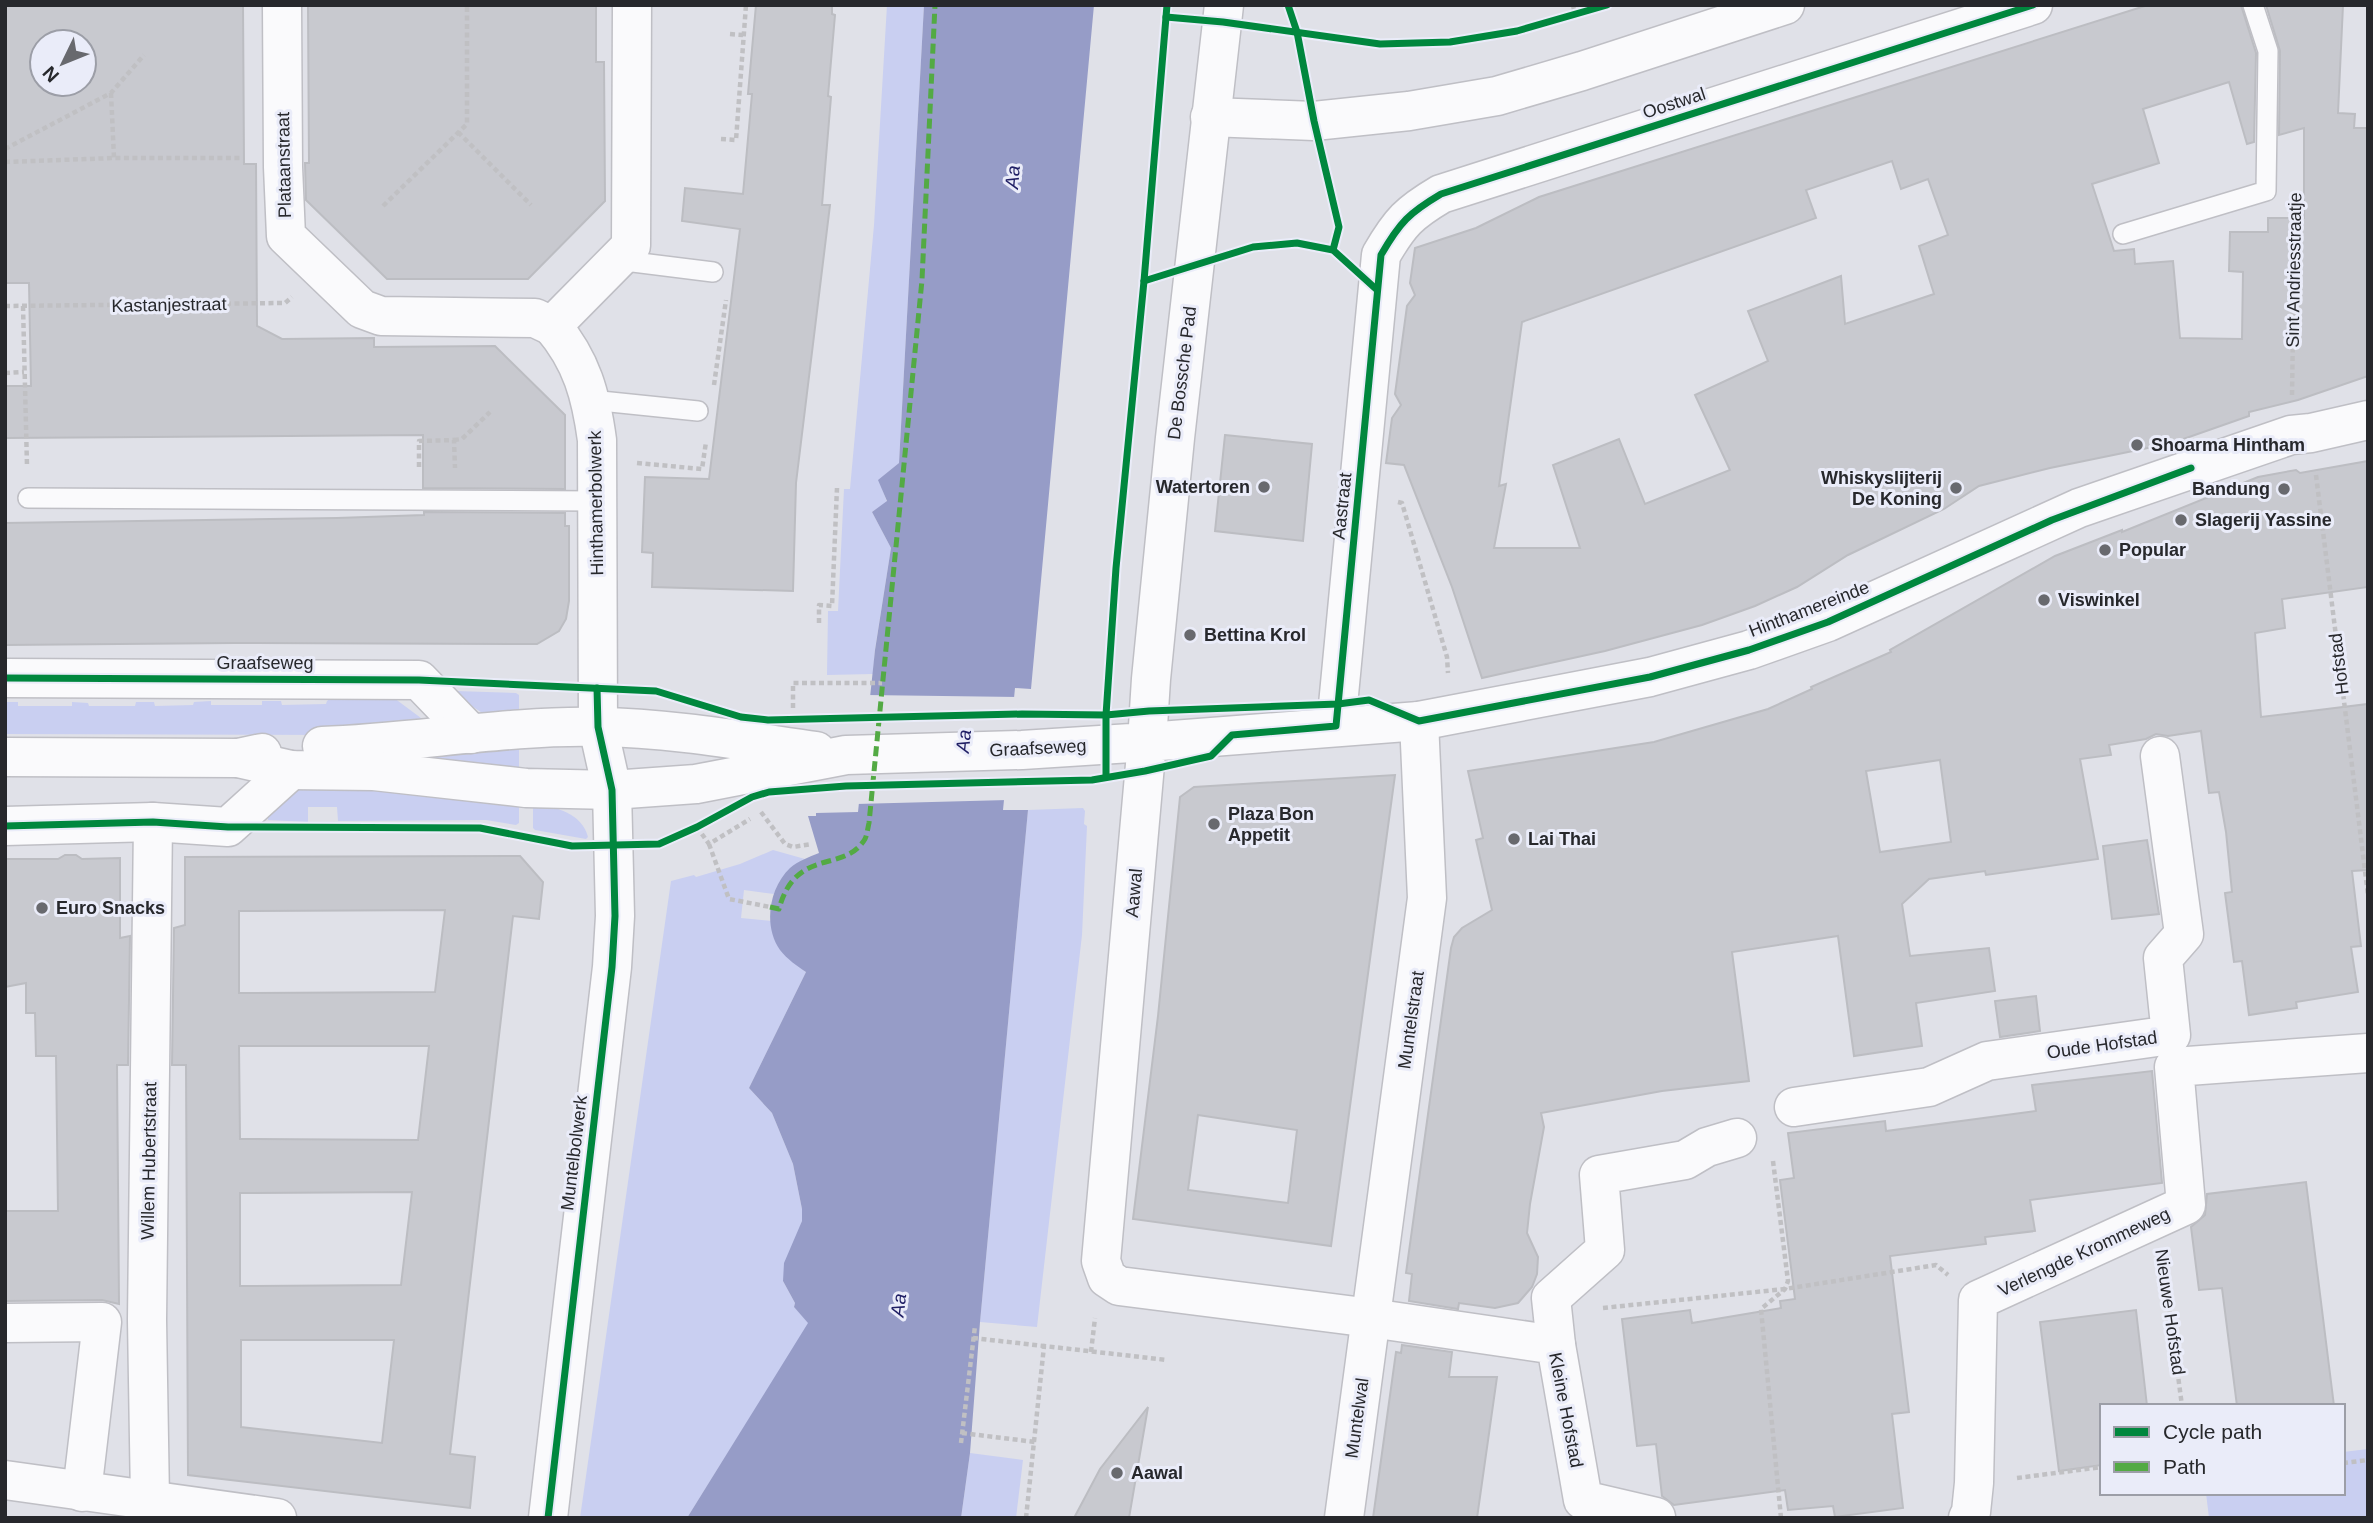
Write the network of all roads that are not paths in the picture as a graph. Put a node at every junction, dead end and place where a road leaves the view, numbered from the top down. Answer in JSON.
{"nodes":[{"id":1,"x":282,"y":5,"type":"edge"},
{"id":2,"x":632,"y":5,"type":"edge"},
{"id":3,"x":1224,"y":5,"type":"edge"},
{"id":4,"x":1785,"y":5,"type":"edge"},
{"id":5,"x":2033,"y":5,"type":"edge"},
{"id":6,"x":2253,"y":5,"type":"edge"},
{"id":7,"x":1210,"y":117,"type":"junction"},
{"id":8,"x":2123,"y":234,"type":"dead end"},
{"id":9,"x":616,"y":260,"type":"junction"},
{"id":10,"x":713,"y":272,"type":"dead end"},
{"id":11,"x":1376,"y":289,"type":"joint"},
{"id":12,"x":552,"y":326,"type":"junction"},
{"id":13,"x":591,"y":400,"type":"junction"},
{"id":14,"x":698,"y":411,"type":"dead end"},
{"id":15,"x":2368,"y":420,"type":"edge"},
{"id":16,"x":27,"y":498,"type":"road end"},
{"id":17,"x":598,"y":501,"type":"junction"},
{"id":18,"x":5,"y":678,"type":"edge"},
{"id":19,"x":1419,"y":721,"type":"junction"},
{"id":20,"x":1336,"y":726,"type":"junction"},
{"id":21,"x":598,"y":727,"type":"junction"},
{"id":22,"x":471,"y":734,"type":"junction"},
{"id":23,"x":1147,"y":742,"type":"junction"},
{"id":24,"x":846,"y":755,"type":"junction"},
{"id":25,"x":2160,"y":756,"type":"dead end"},
{"id":26,"x":5,"y":757,"type":"edge"},
{"id":27,"x":238,"y":758,"type":"junction"},
{"id":28,"x":291,"y":770,"type":"junction"},
{"id":29,"x":612,"y":790,"type":"junction"},
{"id":30,"x":153,"y":822,"type":"junction"},
{"id":31,"x":5,"y":826,"type":"edge"},
{"id":32,"x":2173,"y":1051,"type":"junction"},
{"id":33,"x":2368,"y":1054,"type":"edge"},
{"id":34,"x":1794,"y":1107,"type":"dead end"},
{"id":35,"x":1755,"y":1144,"type":"road end"},
{"id":36,"x":1371,"y":1318,"type":"junction"},
{"id":37,"x":146,"y":1320,"type":"junction"},
{"id":38,"x":102,"y":1322,"type":"junction"},
{"id":39,"x":5,"y":1324,"type":"edge"},
{"id":40,"x":1556,"y":1345,"type":"junction"},
{"id":41,"x":5,"y":1480,"type":"edge"},
{"id":42,"x":82,"y":1492,"type":"junction"},
{"id":43,"x":150,"y":1500,"type":"junction"},
{"id":44,"x":1971,"y":1501,"type":"edge"},
{"id":45,"x":1656,"y":1517,"type":"edge"},
{"id":46,"x":277,"y":1518,"type":"edge"},
{"id":47,"x":548,"y":1518,"type":"edge"},
{"id":48,"x":1344,"y":1518,"type":"edge"}],
"edges":[{"from":1,"to":12,"type":"street","name":"Plataanstraat"},
{"from":2,"to":9,"type":"street"},
{"from":3,"to":7,"type":"street","name":"De Bossche Pad"},
{"from":4,"to":7,"type":"street"},
{"from":5,"to":11,"type":"street","name":"Oostwal"},
{"from":6,"to":8,"type":"lane"},
{"from":7,"to":23,"type":"street","name":"De Bossche Pad"},
{"from":9,"to":10,"type":"lane"},
{"from":9,"to":12,"type":"street"},
{"from":11,"to":20,"type":"street","name":"Aastraat"},
{"from":12,"to":13,"type":"street","name":"Hinthamerbolwerk"},
{"from":13,"to":14,"type":"lane"},
{"from":13,"to":17,"type":"street","name":"Hinthamerbolwerk"},
{"from":15,"to":19,"type":"street","name":"Hinthamereinde"},
{"from":16,"to":17,"type":"lane"},
{"from":17,"to":21,"type":"street","name":"Hinthamerbolwerk"},
{"from":18,"to":22,"type":"street","name":"Graafseweg"},
{"from":19,"to":20,"type":"street","name":"Hinthamereinde"},
{"from":19,"to":36,"type":"street","name":"Muntelstraat"},
{"from":20,"to":23,"type":"street","name":"Hinthamereinde"},
{"from":21,"to":22,"type":"street","name":"Graafseweg"},
{"from":21,"to":24,"type":"street","name":"Graafseweg"},
{"from":21,"to":29,"type":"street","name":"Hinthamerbolwerk"},
{"from":22,"to":27,"type":"street","name":"Graafseweg"},
{"from":23,"to":24,"type":"street","name":"Graafseweg"},
{"from":23,"to":36,"type":"street","name":"Aawal"},
{"from":24,"to":29,"type":"street","name":"Graafseweg"},
{"from":25,"to":32,"type":"street","name":"Oude Hofstad"},
{"from":26,"to":27,"type":"street","name":"Graafseweg"},
{"from":27,"to":28,"type":"street","name":"Graafseweg"},
{"from":28,"to":29,"type":"street","name":"Graafseweg"},
{"from":28,"to":30,"type":"street"},
{"from":29,"to":47,"type":"street","name":"Muntelbolwerk"},
{"from":30,"to":31,"type":"street"},
{"from":30,"to":37,"type":"street","name":"Willem Hubertstraat"},
{"from":32,"to":33,"type":"street"},
{"from":32,"to":34,"type":"street","name":"Oude Hofstad"},
{"from":32,"to":44,"type":"street","name":"Verlengde Krommeweg"},
{"from":35,"to":40,"type":"street"},
{"from":36,"to":40,"type":"street","name":"Kleine Hofstad"},
{"from":36,"to":48,"type":"street","name":"Muntelwal"},
{"from":37,"to":38,"type":"street"},
{"from":37,"to":43,"type":"street","name":"Willem Hubertstraat"},
{"from":38,"to":39,"type":"street"},
{"from":38,"to":42,"type":"street"},
{"from":40,"to":45,"type":"street","name":"Kleine Hofstad"},
{"from":41,"to":42,"type":"street"},
{"from":42,"to":43,"type":"street"},
{"from":43,"to":46,"type":"street"}]}
